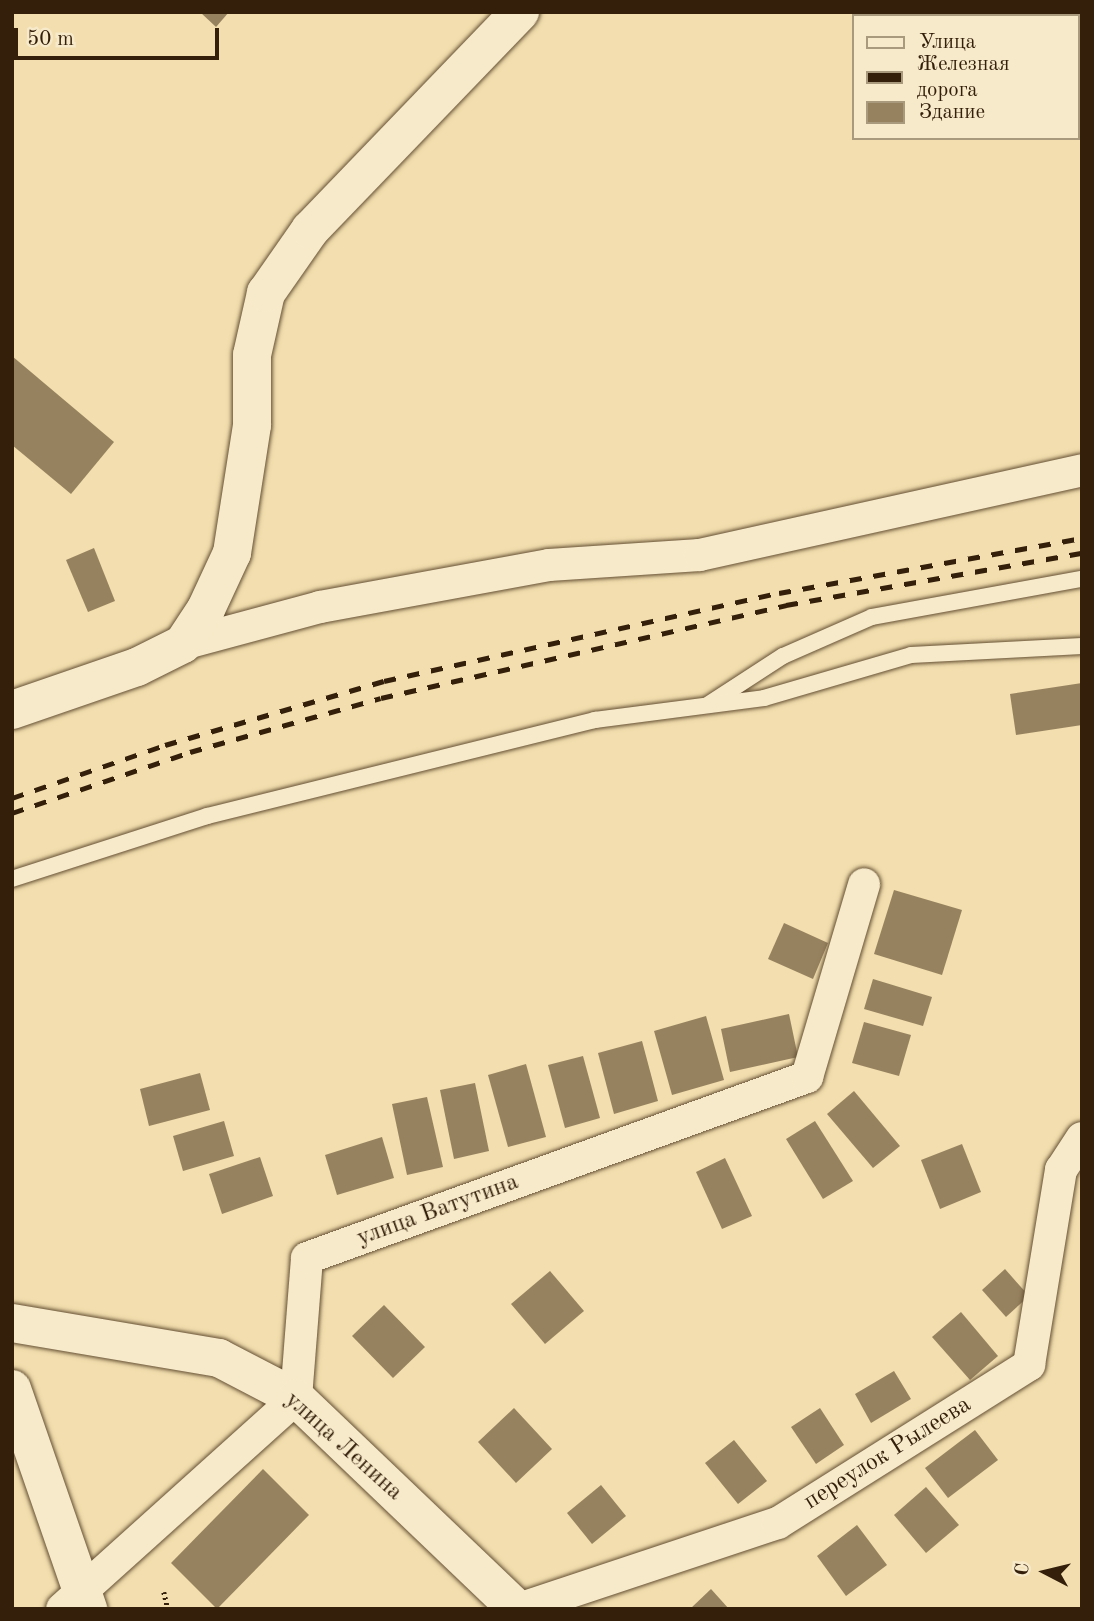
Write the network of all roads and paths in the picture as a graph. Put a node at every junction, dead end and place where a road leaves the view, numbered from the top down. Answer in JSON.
{"nodes":[{"id":1,"x":520,"y":12,"type":"edge"},
{"id":2,"x":1082,"y":470,"type":"edge"},
{"id":3,"x":1082,"y":579,"type":"edge"},
{"id":4,"x":183,"y":645,"type":"junction"},
{"id":5,"x":1082,"y":646,"type":"edge"},
{"id":6,"x":704,"y":708,"type":"junction"},
{"id":7,"x":12,"y":710,"type":"edge"},
{"id":8,"x":12,"y":879,"type":"edge"},
{"id":9,"x":864,"y":884,"type":"dead end"},
{"id":10,"x":1082,"y":1138,"type":"edge"},
{"id":11,"x":12,"y":1323,"type":"edge"},
{"id":12,"x":12,"y":1388,"type":"edge"},
{"id":13,"x":296,"y":1398,"type":"junction"},
{"id":14,"x":164,"y":1592,"type":"dead end"},
{"id":15,"x":78,"y":1603,"type":"edge"},
{"id":16,"x":168,"y":1609,"type":"edge"},
{"id":17,"x":518,"y":1609,"type":"edge"}],
"edges":[{"from":1,"to":4,"type":"street"},
{"from":2,"to":4,"type":"street"},
{"from":3,"to":6,"type":"lane"},
{"from":4,"to":7,"type":"street"},
{"from":5,"to":6,"type":"lane"},
{"from":6,"to":8,"type":"lane"},
{"from":9,"to":13,"type":"street","name":"улица Ватутина"},
{"from":10,"to":17,"type":"street","name":"переулок Рылеева"},
{"from":11,"to":13,"type":"street","name":"улица Ленина"},
{"from":12,"to":15,"type":"street"},
{"from":13,"to":15,"type":"street"},
{"from":13,"to":17,"type":"street","name":"улица Ленина"},
{"from":14,"to":16,"type":"path"}]}
